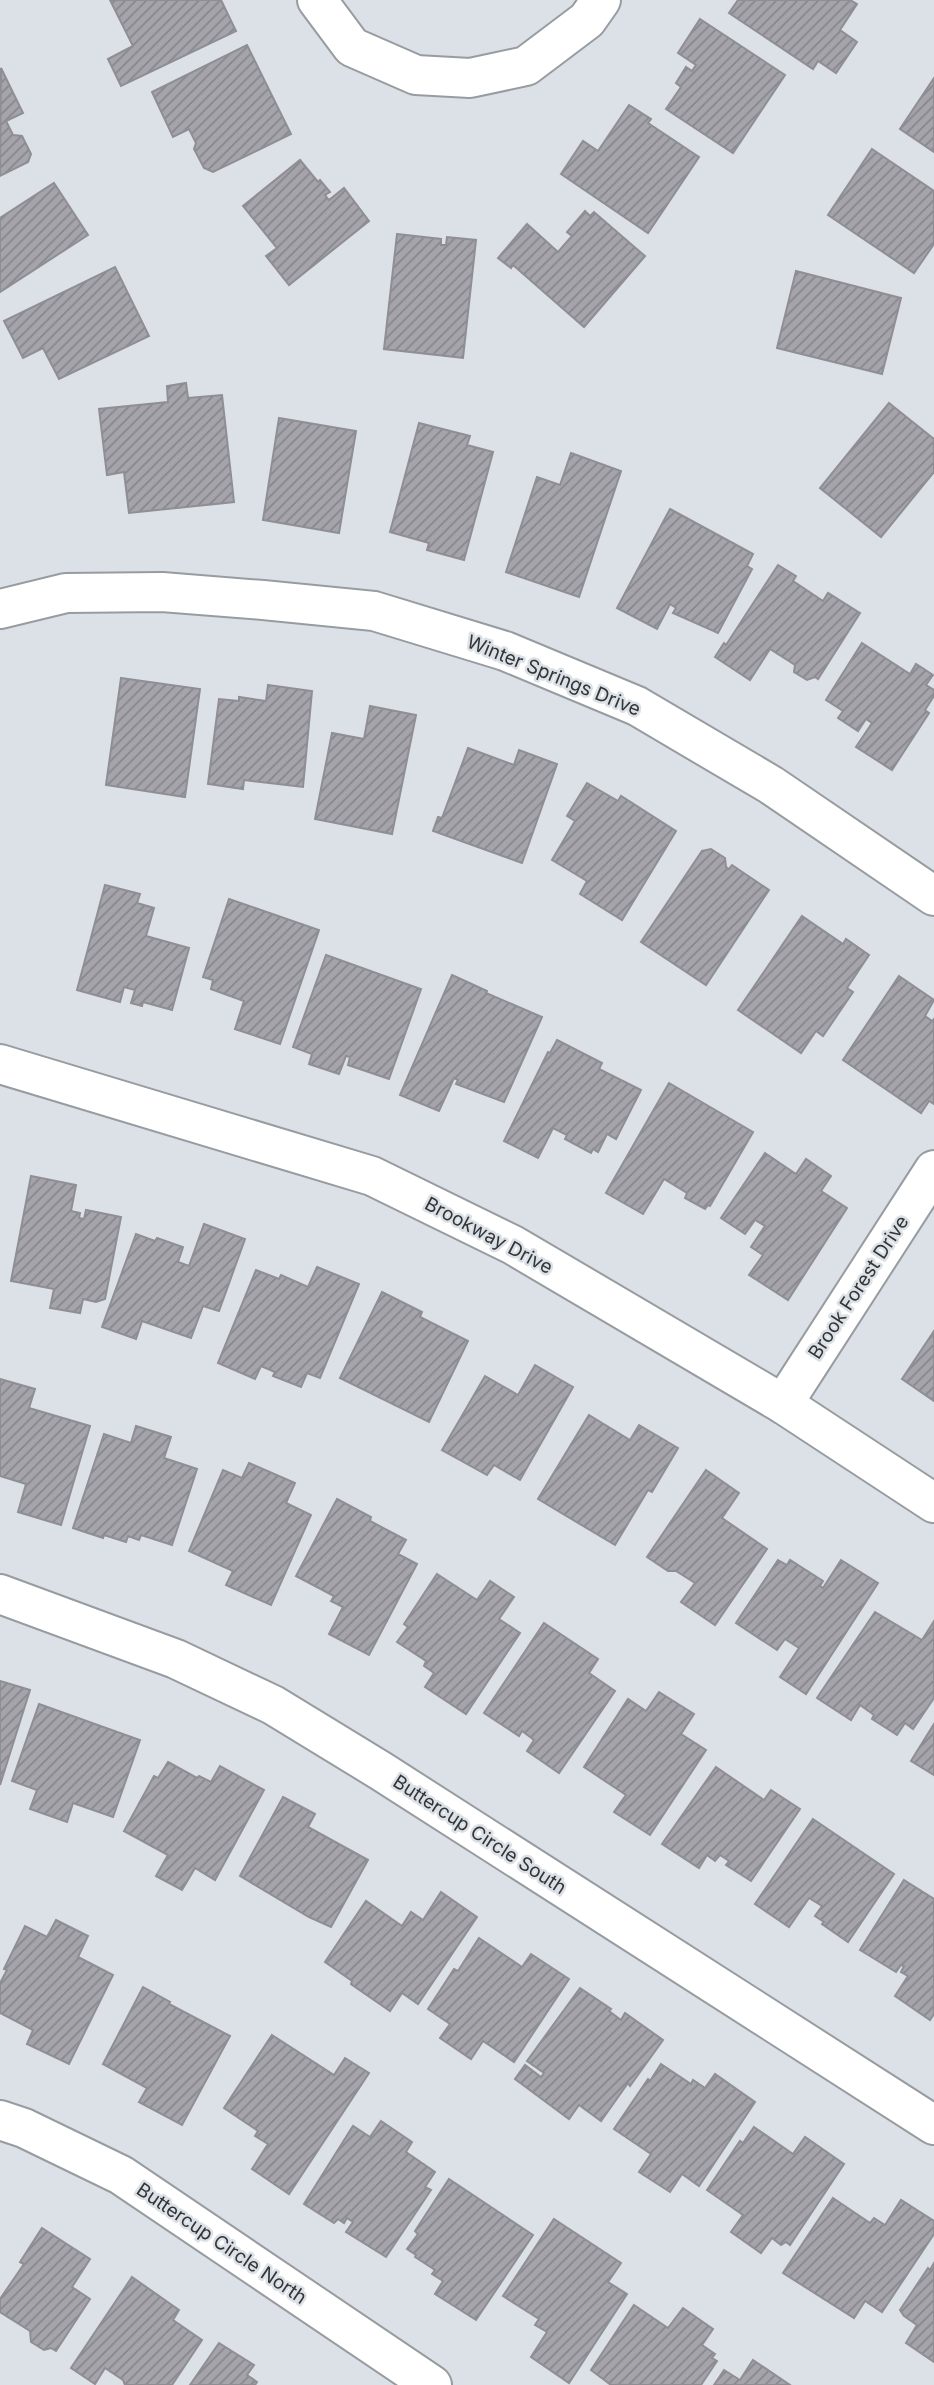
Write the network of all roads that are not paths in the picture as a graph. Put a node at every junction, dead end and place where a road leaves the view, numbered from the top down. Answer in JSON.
{"nodes":[{"id":1,"x":317,"y":0,"type":"edge"},
{"id":2,"x":601,"y":0,"type":"edge"},
{"id":3,"x":0,"y":609,"type":"edge"},
{"id":4,"x":934,"y":896,"type":"edge"},
{"id":5,"x":0,"y":1064,"type":"edge"},
{"id":6,"x":934,"y":1170,"type":"edge"},
{"id":7,"x":783,"y":1404,"type":"junction"},
{"id":8,"x":934,"y":1503,"type":"edge"},
{"id":9,"x":0,"y":1594,"type":"edge"},
{"id":10,"x":0,"y":2120,"type":"edge"},
{"id":11,"x":934,"y":2125,"type":"edge"},
{"id":12,"x":432,"y":2385,"type":"edge"}],
"edges":[{"from":1,"to":2,"type":"street"},
{"from":3,"to":4,"type":"street","name":"Winter Springs Drive"},
{"from":5,"to":7,"type":"street","name":"Brookway Drive"},
{"from":6,"to":7,"type":"street","name":"Brook Forest Drive"},
{"from":7,"to":8,"type":"street","name":"Brookway Drive"},
{"from":9,"to":11,"type":"street","name":"Buttercup Circle South"},
{"from":10,"to":12,"type":"street","name":"Buttercup Circle North"}]}
